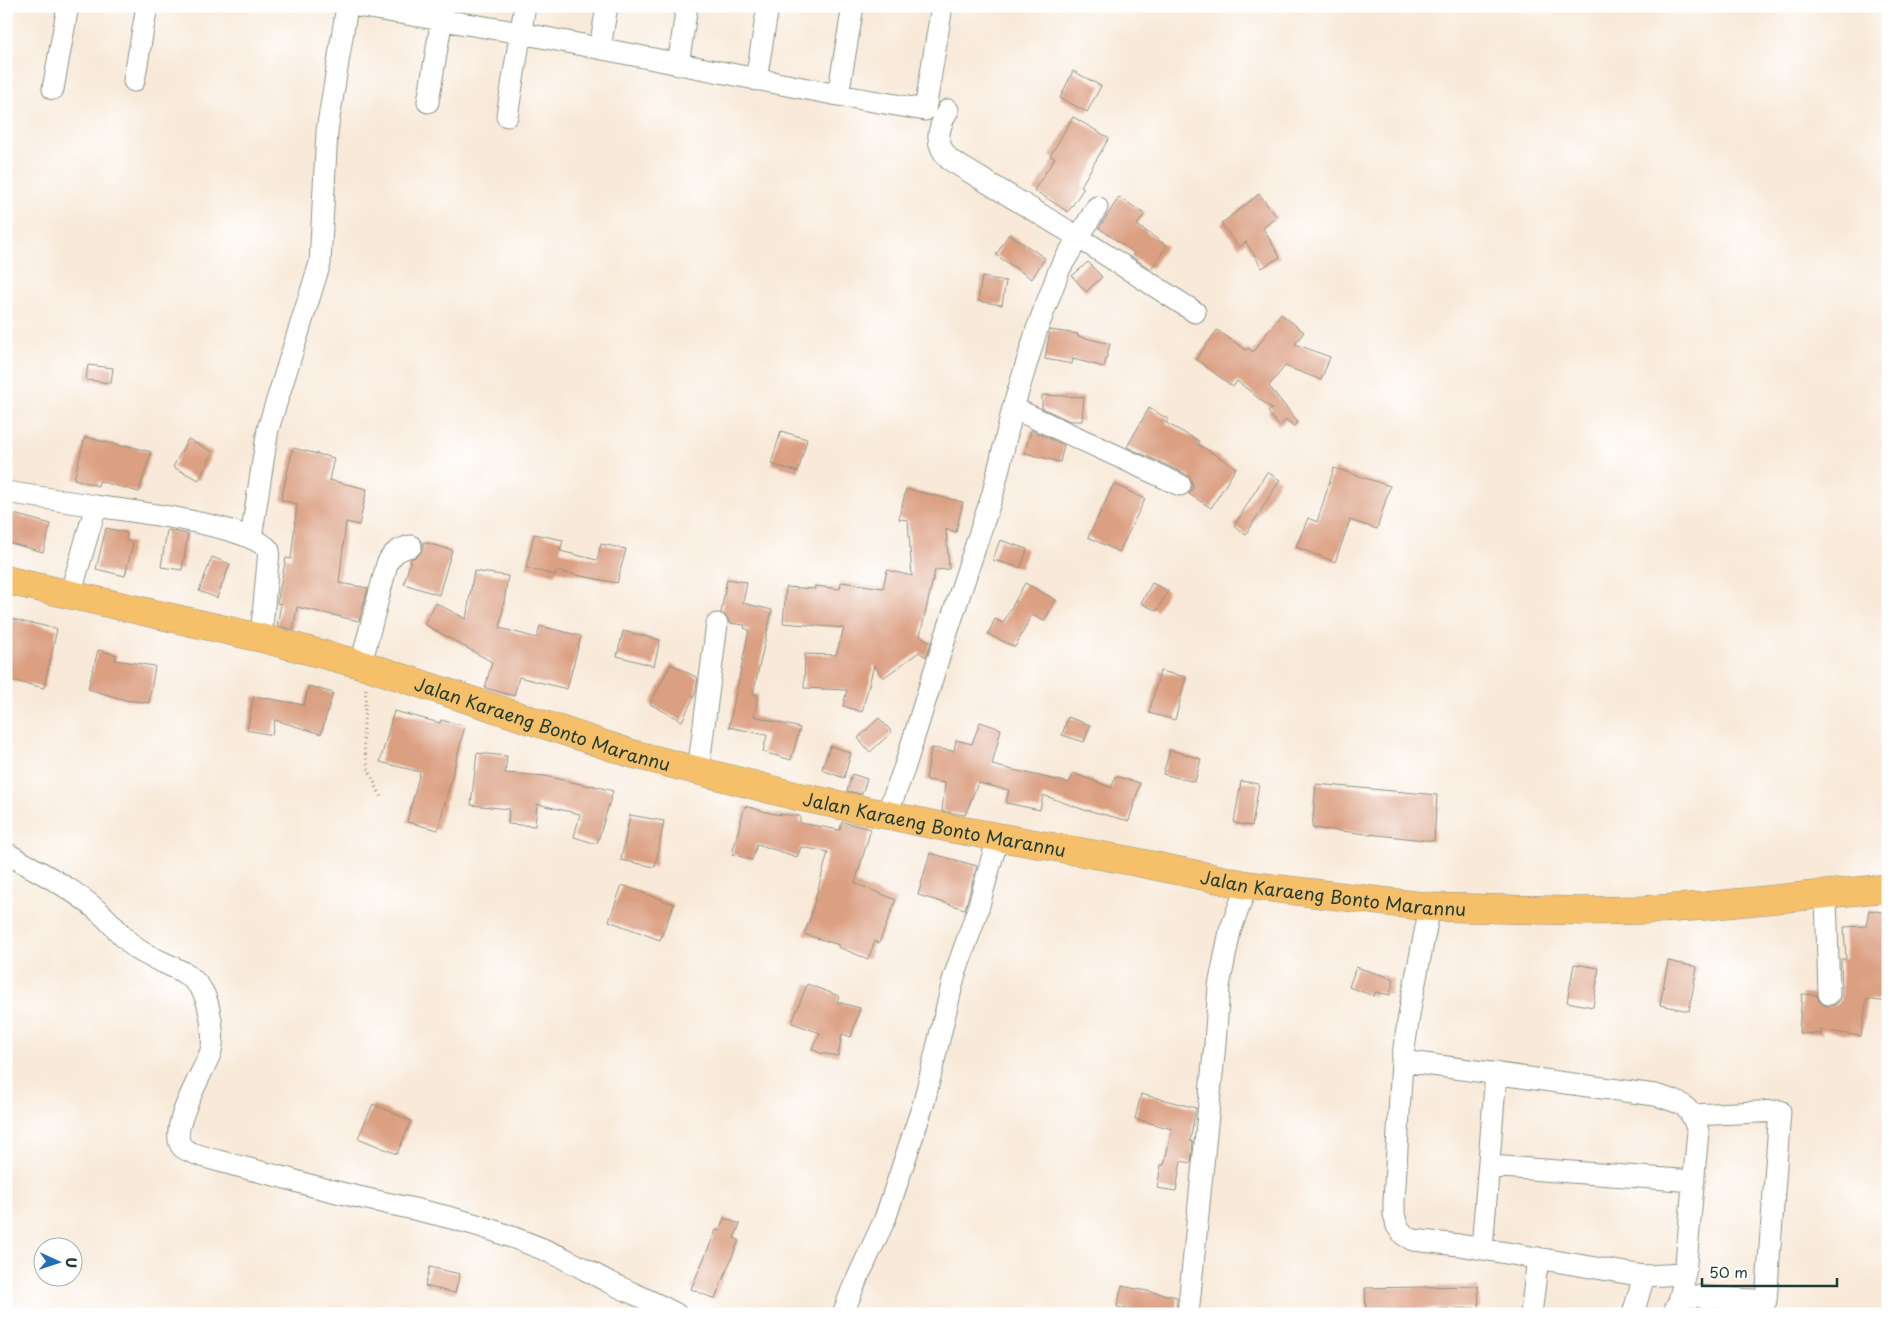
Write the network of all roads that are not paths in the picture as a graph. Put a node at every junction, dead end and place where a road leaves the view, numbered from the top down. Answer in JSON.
{"nodes":[{"id":1,"x":68,"y":6,"type":"edge"},
{"id":2,"x":147,"y":6,"type":"edge"},
{"id":3,"x":347,"y":6,"type":"edge"},
{"id":4,"x":357,"y":6,"type":"edge"},
{"id":5,"x":525,"y":6,"type":"edge"},
{"id":6,"x":606,"y":6,"type":"edge"},
{"id":7,"x":687,"y":6,"type":"edge"},
{"id":8,"x":768,"y":6,"type":"edge"},
{"id":9,"x":853,"y":6,"type":"edge"},
{"id":10,"x":866,"y":6,"type":"edge"},
{"id":11,"x":942,"y":6,"type":"edge"},
{"id":12,"x":443,"y":13,"type":"edge"},
{"id":13,"x":521,"y":33,"type":"junction"},
{"id":14,"x":600,"y":48,"type":"junction"},
{"id":15,"x":678,"y":65,"type":"junction"},
{"id":16,"x":756,"y":80,"type":"junction"},
{"id":17,"x":134,"y":81,"type":"dead end"},
{"id":18,"x":53,"y":90,"type":"dead end"},
{"id":19,"x":844,"y":96,"type":"junction"},
{"id":20,"x":428,"y":102,"type":"dead end"},
{"id":21,"x":948,"y":110,"type":"dead end"},
{"id":22,"x":507,"y":116,"type":"dead end"},
{"id":23,"x":1096,"y":207,"type":"dead end"},
{"id":24,"x":1078,"y":237,"type":"junction"},
{"id":25,"x":1195,"y":312,"type":"dead end"},
{"id":26,"x":1013,"y":408,"type":"junction"},
{"id":27,"x":1180,"y":485,"type":"dead end"},
{"id":28,"x":6,"y":492,"type":"edge"},
{"id":29,"x":96,"y":506,"type":"junction"},
{"id":30,"x":251,"y":538,"type":"junction"},
{"id":31,"x":411,"y":546,"type":"dead end"},
{"id":32,"x":6,"y":580,"type":"edge"},
{"id":33,"x":70,"y":596,"type":"junction"},
{"id":34,"x":717,"y":624,"type":"dead end"},
{"id":35,"x":261,"y":638,"type":"junction"},
{"id":36,"x":364,"y":665,"type":"junction"},
{"id":37,"x":698,"y":772,"type":"junction"},
{"id":38,"x":887,"y":814,"type":"junction"},
{"id":39,"x":998,"y":837,"type":"junction"},
{"id":40,"x":6,"y":853,"type":"edge"},
{"id":41,"x":1248,"y":885,"type":"junction"},
{"id":42,"x":1888,"y":888,"type":"edge"},
{"id":43,"x":1826,"y":895,"type":"junction"},
{"id":44,"x":1430,"y":907,"type":"junction"},
{"id":45,"x":1829,"y":994,"type":"dead end"},
{"id":46,"x":1402,"y":1061,"type":"junction"},
{"id":47,"x":1496,"y":1074,"type":"junction"},
{"id":48,"x":1693,"y":1115,"type":"junction"},
{"id":49,"x":1489,"y":1166,"type":"junction"},
{"id":50,"x":1694,"y":1181,"type":"junction"},
{"id":51,"x":1482,"y":1249,"type":"junction"},
{"id":52,"x":1538,"y":1258,"type":"junction"},
{"id":53,"x":1685,"y":1274,"type":"junction"},
{"id":54,"x":1644,"y":1276,"type":"junction"},
{"id":55,"x":1677,"y":1304,"type":"edge"},
{"id":56,"x":676,"y":1314,"type":"edge"},
{"id":57,"x":843,"y":1314,"type":"edge"},
{"id":58,"x":1188,"y":1314,"type":"edge"},
{"id":59,"x":1531,"y":1314,"type":"edge"},
{"id":60,"x":1633,"y":1314,"type":"edge"}],
"edges":[{"from":1,"to":18,"type":"street"},
{"from":2,"to":17,"type":"street"},
{"from":3,"to":30,"type":"street"},
{"from":4,"to":12,"type":"street"},
{"from":5,"to":13,"type":"street"},
{"from":6,"to":14,"type":"street"},
{"from":7,"to":15,"type":"street"},
{"from":8,"to":16,"type":"street"},
{"from":9,"to":19,"type":"street"},
{"from":10,"to":19,"type":"street"},
{"from":11,"to":19,"type":"street"},
{"from":12,"to":13,"type":"street"},
{"from":12,"to":20,"type":"street"},
{"from":13,"to":14,"type":"street"},
{"from":13,"to":22,"type":"street"},
{"from":14,"to":15,"type":"street"},
{"from":15,"to":16,"type":"street"},
{"from":16,"to":19,"type":"street"},
{"from":21,"to":24,"type":"street"},
{"from":23,"to":24,"type":"street"},
{"from":24,"to":25,"type":"street"},
{"from":24,"to":26,"type":"street"},
{"from":26,"to":27,"type":"street"},
{"from":26,"to":38,"type":"street"},
{"from":28,"to":29,"type":"street"},
{"from":29,"to":30,"type":"street"},
{"from":29,"to":33,"type":"street"},
{"from":30,"to":35,"type":"street"},
{"from":31,"to":36,"type":"street"},
{"from":32,"to":33,"type":"main road","name":"Jalan Karaeng Bonto Marannu"},
{"from":33,"to":35,"type":"main road","name":"Jalan Karaeng Bonto Marannu"},
{"from":34,"to":37,"type":"street"},
{"from":35,"to":36,"type":"main road","name":"Jalan Karaeng Bonto Marannu"},
{"from":36,"to":37,"type":"main road","name":"Jalan Karaeng Bonto Marannu"},
{"from":37,"to":38,"type":"main road","name":"Jalan Karaeng Bonto Marannu"},
{"from":38,"to":39,"type":"main road","name":"Jalan Karaeng Bonto Marannu"},
{"from":39,"to":41,"type":"main road","name":"Jalan Karaeng Bonto Marannu"},
{"from":39,"to":57,"type":"street"},
{"from":40,"to":56,"type":"street"},
{"from":41,"to":44,"type":"main road","name":"Jalan Karaeng Bonto Marannu"},
{"from":41,"to":58,"type":"street"},
{"from":42,"to":43,"type":"main road","name":"Jalan Karaeng Bonto Marannu"},
{"from":43,"to":44,"type":"main road","name":"Jalan Karaeng Bonto Marannu"},
{"from":43,"to":45,"type":"street"},
{"from":44,"to":46,"type":"street"},
{"from":46,"to":47,"type":"street"},
{"from":46,"to":51,"type":"street"},
{"from":47,"to":48,"type":"street"},
{"from":47,"to":49,"type":"street"},
{"from":48,"to":50,"type":"street"},
{"from":48,"to":55,"type":"street"},
{"from":49,"to":50,"type":"street"},
{"from":49,"to":51,"type":"street"},
{"from":50,"to":53,"type":"street"},
{"from":51,"to":52,"type":"street"},
{"from":52,"to":54,"type":"street"},
{"from":52,"to":59,"type":"street"},
{"from":53,"to":54,"type":"street"},
{"from":53,"to":55,"type":"street"},
{"from":54,"to":60,"type":"street"}]}
